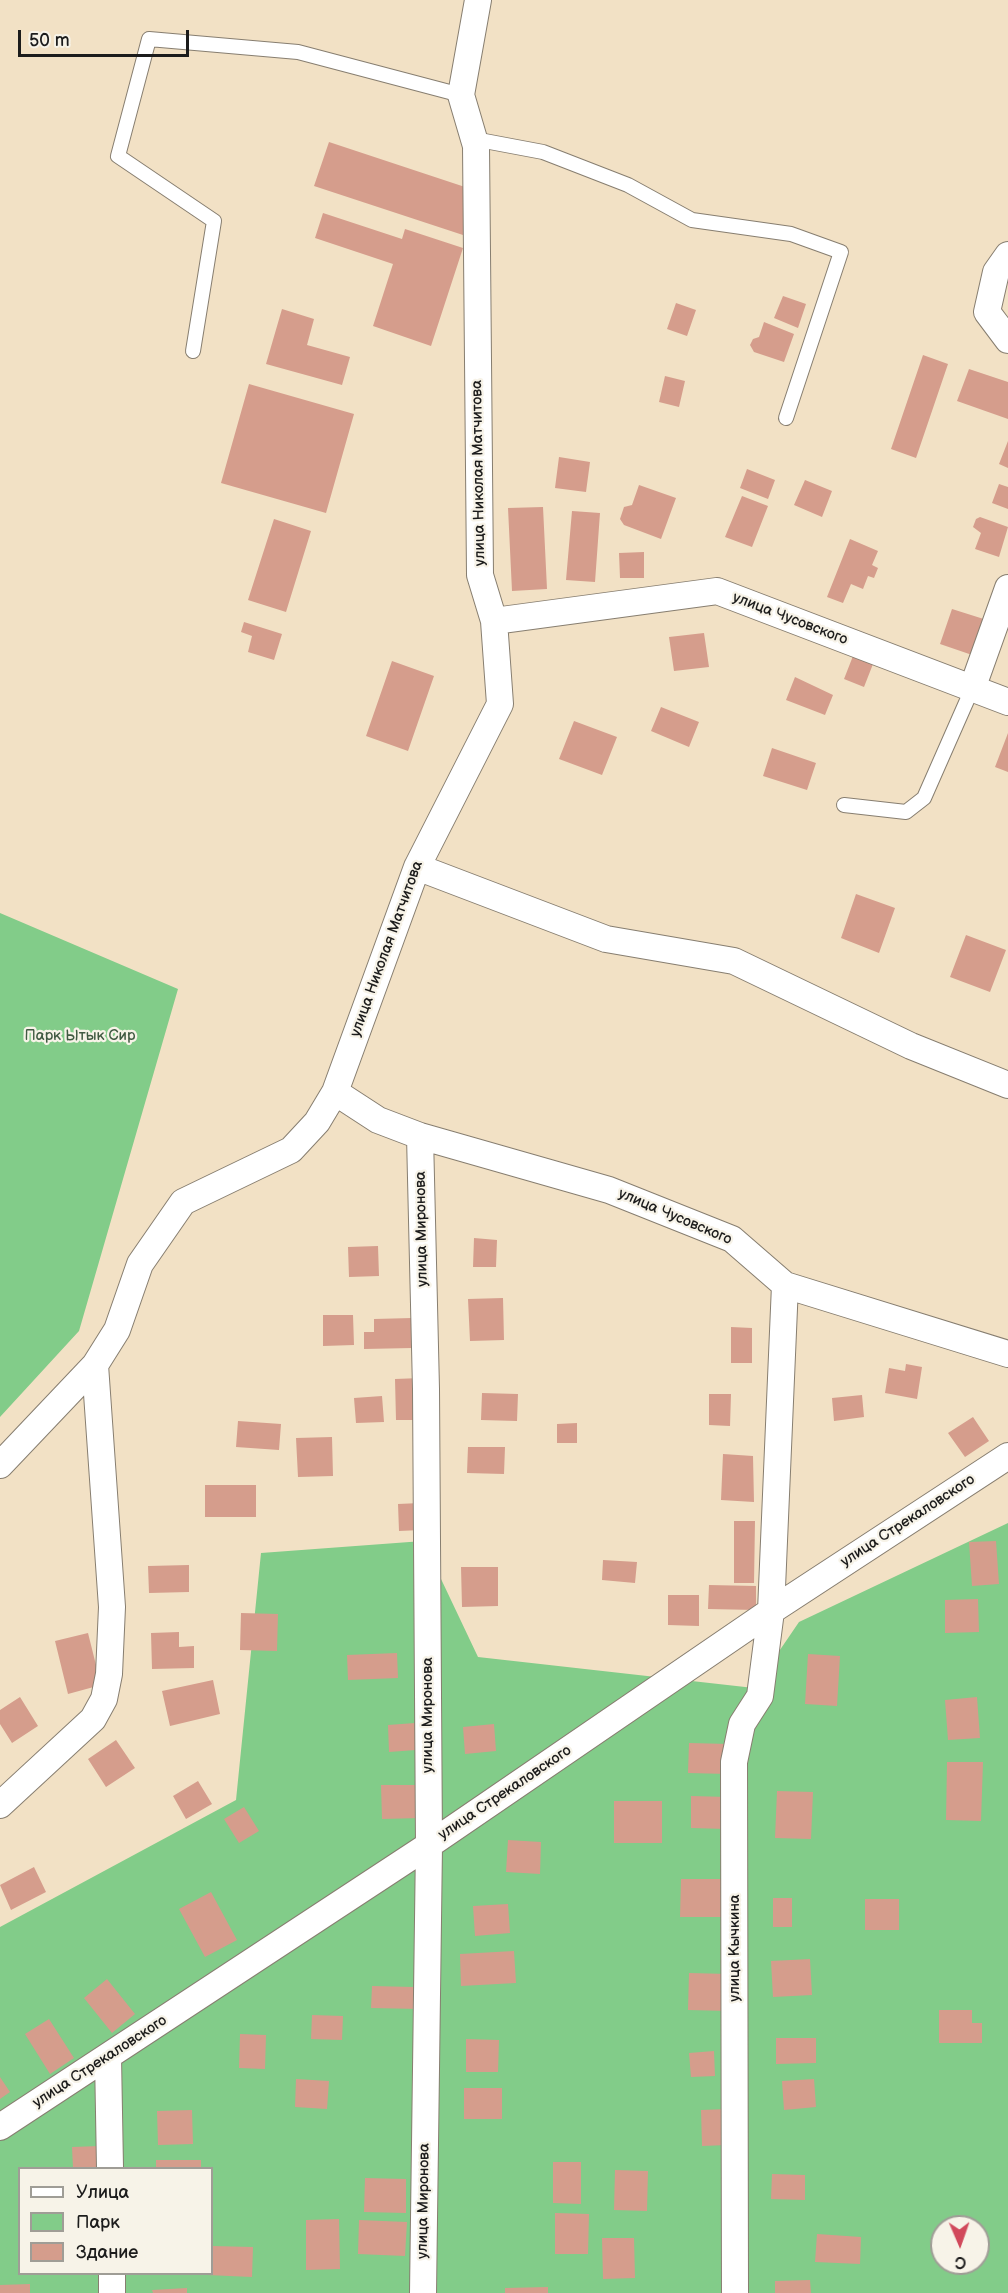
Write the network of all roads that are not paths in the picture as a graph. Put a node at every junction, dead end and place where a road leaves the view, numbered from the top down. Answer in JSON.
{"nodes":[{"id":1,"x":478,"y":0,"type":"edge"},
{"id":2,"x":461,"y":95,"type":"junction"},
{"id":3,"x":474,"y":140,"type":"junction"},
{"id":4,"x":1008,"y":255,"type":"edge"},
{"id":5,"x":1008,"y":340,"type":"edge"},
{"id":6,"x":193,"y":351,"type":"dead end"},
{"id":7,"x":786,"y":418,"type":"dead end"},
{"id":8,"x":1008,"y":588,"type":"edge"},
{"id":9,"x":494,"y":621,"type":"junction"},
{"id":10,"x":972,"y":689,"type":"junction"},
{"id":11,"x":1008,"y":702,"type":"edge"},
{"id":12,"x":844,"y":805,"type":"dead end"},
{"id":13,"x":417,"y":867,"type":"junction"},
{"id":14,"x":1008,"y":1085,"type":"edge"},
{"id":15,"x":335,"y":1092,"type":"junction"},
{"id":16,"x":420,"y":1136,"type":"junction"},
{"id":17,"x":785,"y":1285,"type":"junction"},
{"id":18,"x":1008,"y":1354,"type":"edge"},
{"id":19,"x":96,"y":1365,"type":"junction"},
{"id":20,"x":1008,"y":1456,"type":"edge"},
{"id":21,"x":0,"y":1465,"type":"edge"},
{"id":22,"x":771,"y":1611,"type":"junction"},
{"id":23,"x":0,"y":1806,"type":"edge"},
{"id":24,"x":429,"y":1845,"type":"junction"},
{"id":25,"x":108,"y":2057,"type":"junction"},
{"id":26,"x":0,"y":2127,"type":"edge"},
{"id":27,"x":110,"y":2167,"type":"edge"},
{"id":28,"x":112,"y":2275,"type":"edge"},
{"id":29,"x":112,"y":2293,"type":"edge"},
{"id":30,"x":423,"y":2293,"type":"edge"},
{"id":31,"x":735,"y":2293,"type":"edge"}],
"edges":[{"from":1,"to":2,"type":"street","name":"улица Николая Матчитова"},
{"from":2,"to":3,"type":"street","name":"улица Николая Матчитова"},
{"from":2,"to":6,"type":"lane"},
{"from":3,"to":7,"type":"lane"},
{"from":3,"to":9,"type":"street","name":"улица Николая Матчитова"},
{"from":4,"to":5,"type":"street"},
{"from":8,"to":10,"type":"street"},
{"from":9,"to":10,"type":"street","name":"улица Чусовского"},
{"from":9,"to":13,"type":"street","name":"улица Николая Матчитова"},
{"from":10,"to":11,"type":"street","name":"улица Чусовского"},
{"from":10,"to":12,"type":"lane"},
{"from":13,"to":14,"type":"street"},
{"from":13,"to":15,"type":"street","name":"улица Николая Матчитова"},
{"from":15,"to":16,"type":"street","name":"улица Чусовского"},
{"from":15,"to":19,"type":"street","name":"улица Николая Матчитова"},
{"from":16,"to":17,"type":"street","name":"улица Чусовского"},
{"from":16,"to":24,"type":"street","name":"улица Миронова"},
{"from":17,"to":18,"type":"street","name":"улица Чусовского"},
{"from":17,"to":22,"type":"street","name":"улица Кычкина"},
{"from":19,"to":21,"type":"street","name":"улица Николая Матчитова"},
{"from":19,"to":23,"type":"street"},
{"from":20,"to":22,"type":"street","name":"улица Стрекаловского"},
{"from":22,"to":24,"type":"street","name":"улица Стрекаловского"},
{"from":22,"to":31,"type":"street","name":"улица Кычкина"},
{"from":24,"to":25,"type":"street","name":"улица Стрекаловского"},
{"from":24,"to":30,"type":"street","name":"улица Миронова"},
{"from":25,"to":26,"type":"street","name":"улица Стрекаловского"},
{"from":25,"to":27,"type":"street"},
{"from":28,"to":29,"type":"street"}]}
